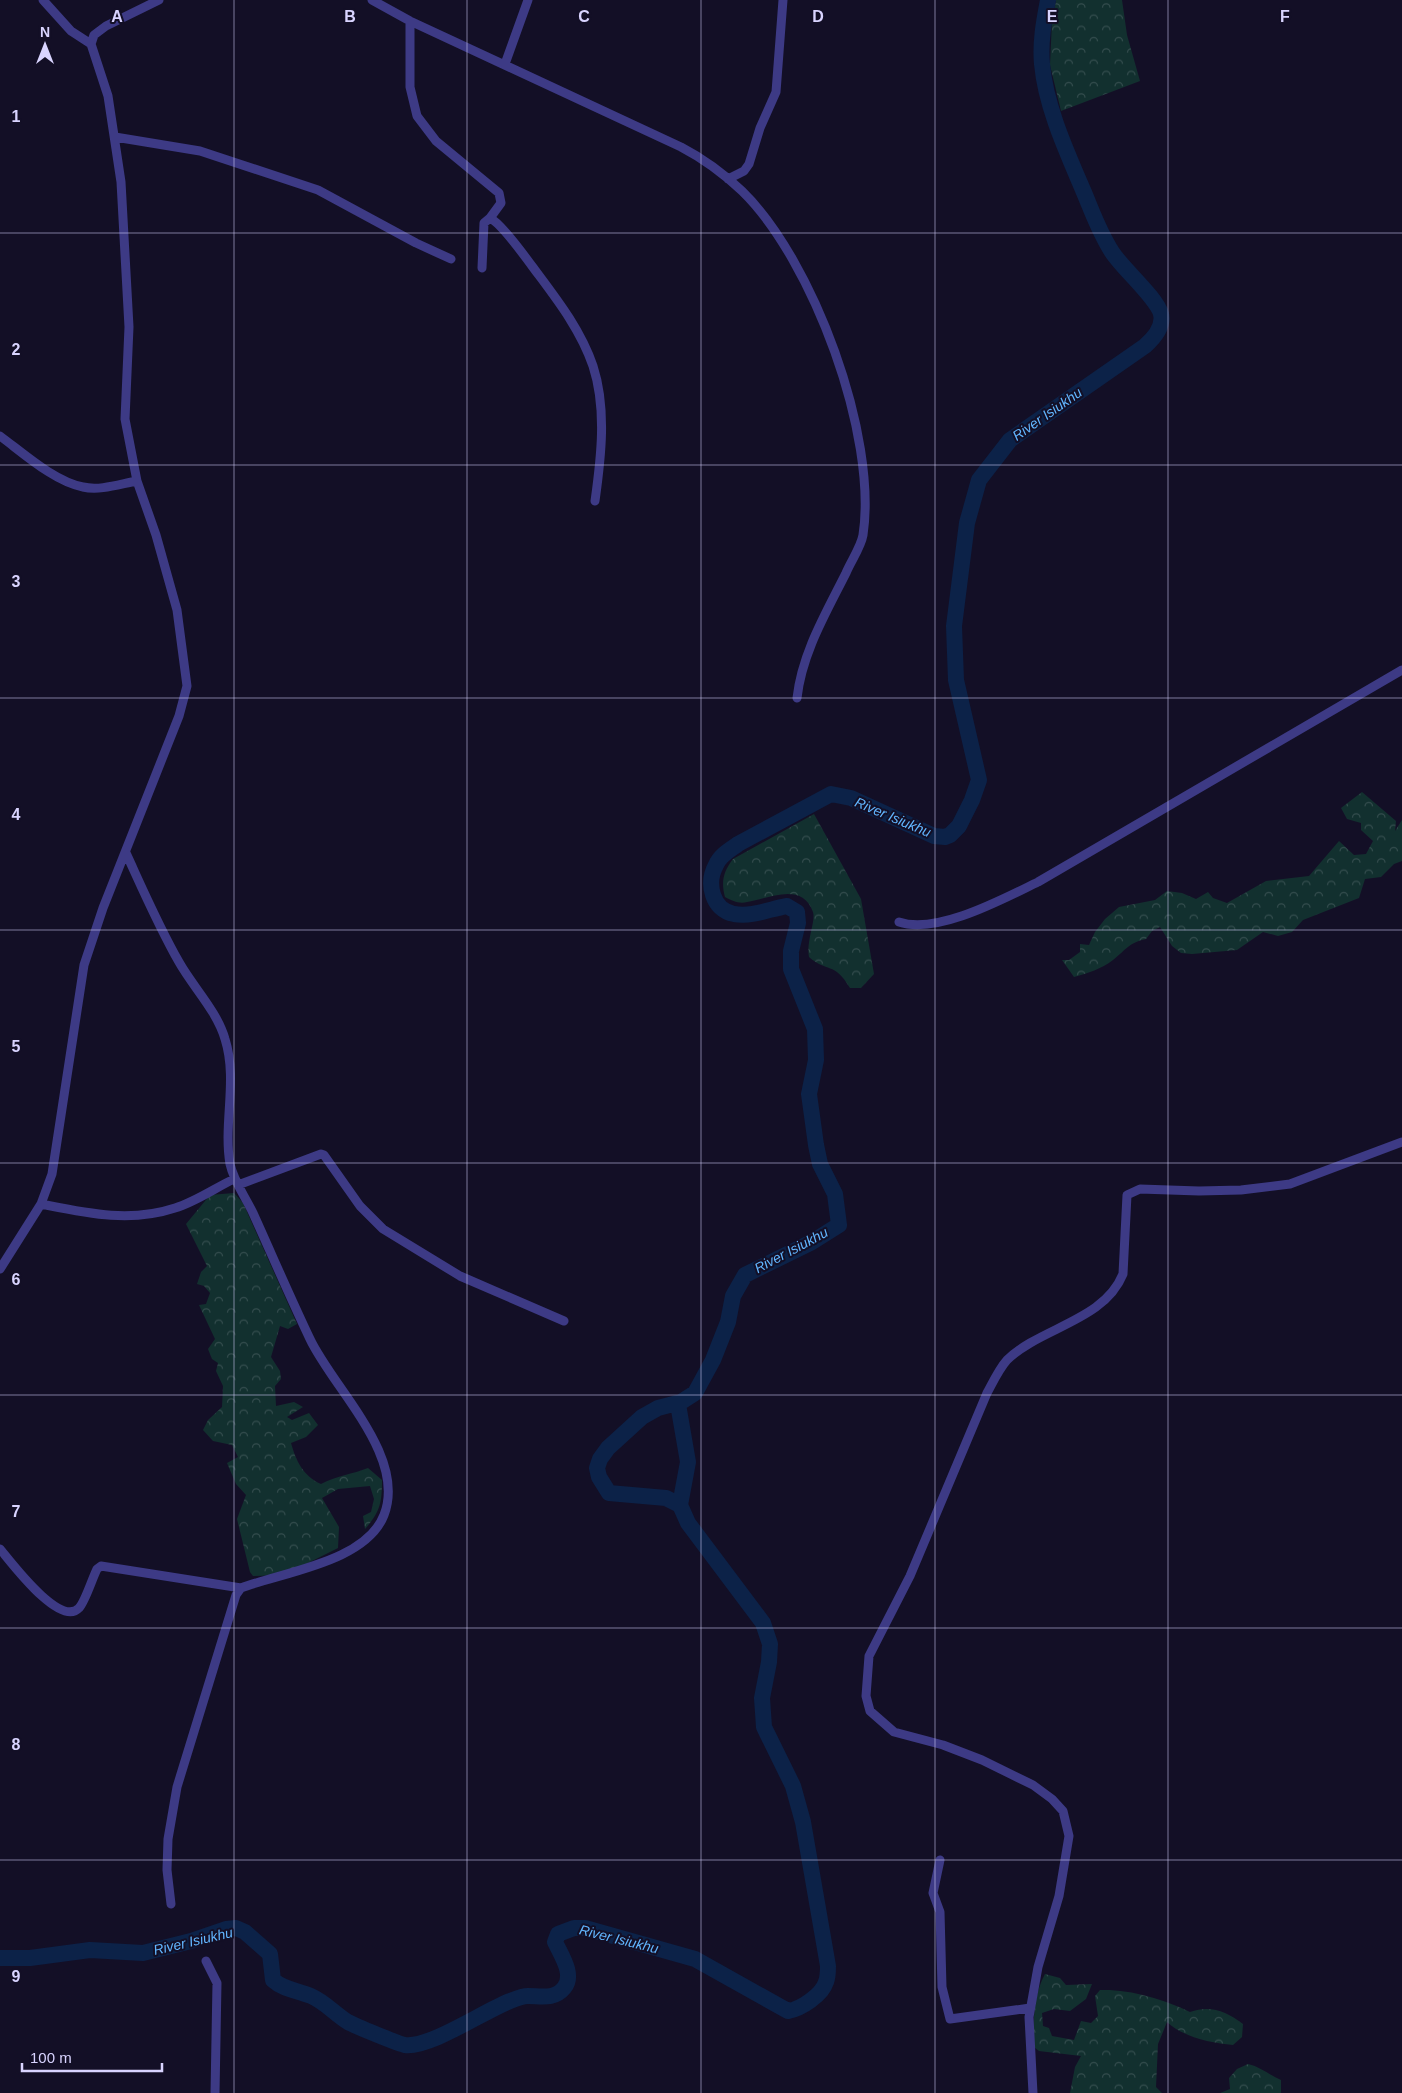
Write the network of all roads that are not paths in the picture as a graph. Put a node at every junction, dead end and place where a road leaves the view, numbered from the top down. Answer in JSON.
{"nodes":[{"id":1,"x":43,"y":0,"type":"edge"},
{"id":2,"x":159,"y":0,"type":"edge"},
{"id":3,"x":372,"y":0,"type":"edge"},
{"id":4,"x":528,"y":0,"type":"edge"},
{"id":5,"x":783,"y":0,"type":"edge"},
{"id":6,"x":410,"y":21,"type":"junction"},
{"id":7,"x":91,"y":44,"type":"junction"},
{"id":8,"x":505,"y":64,"type":"junction"},
{"id":9,"x":115,"y":137,"type":"junction"},
{"id":10,"x":728,"y":179,"type":"junction"},
{"id":11,"x":490,"y":218,"type":"junction"},
{"id":12,"x":451,"y":259,"type":"dead end"},
{"id":13,"x":482,"y":268,"type":"dead end"},
{"id":14,"x":0,"y":436,"type":"edge"},
{"id":15,"x":137,"y":481,"type":"junction"},
{"id":16,"x":595,"y":502,"type":"dead end"},
{"id":17,"x":1402,"y":670,"type":"edge"},
{"id":18,"x":797,"y":698,"type":"dead end"},
{"id":19,"x":126,"y":854,"type":"junction"},
{"id":20,"x":900,"y":922,"type":"dead end"},
{"id":21,"x":1402,"y":1142,"type":"edge"},
{"id":22,"x":236,"y":1182,"type":"junction"},
{"id":23,"x":41,"y":1204,"type":"junction"},
{"id":24,"x":0,"y":1269,"type":"edge"},
{"id":25,"x":564,"y":1321,"type":"dead end"},
{"id":26,"x":0,"y":1549,"type":"edge"},
{"id":27,"x":240,"y":1588,"type":"junction"},
{"id":28,"x":940,"y":1860,"type":"dead end"},
{"id":29,"x":171,"y":1904,"type":"dead end"},
{"id":30,"x":206,"y":1961,"type":"dead end"},
{"id":31,"x":1030,"y":2008,"type":"junction"},
{"id":32,"x":215,"y":2093,"type":"edge"},
{"id":33,"x":1033,"y":2093,"type":"edge"}],
"edges":[{"from":1,"to":7,"type":"street"},
{"from":2,"to":7,"type":"street"},
{"from":3,"to":6,"type":"street"},
{"from":4,"to":8,"type":"street"},
{"from":5,"to":10,"type":"street"},
{"from":6,"to":8,"type":"street"},
{"from":6,"to":11,"type":"street"},
{"from":7,"to":9,"type":"street"},
{"from":8,"to":10,"type":"street"},
{"from":9,"to":12,"type":"street"},
{"from":9,"to":15,"type":"street"},
{"from":10,"to":18,"type":"street"},
{"from":11,"to":13,"type":"street"},
{"from":11,"to":16,"type":"street"},
{"from":14,"to":15,"type":"street"},
{"from":15,"to":19,"type":"street"},
{"from":17,"to":20,"type":"street"},
{"from":19,"to":22,"type":"street"},
{"from":19,"to":23,"type":"street"},
{"from":21,"to":31,"type":"street"},
{"from":22,"to":23,"type":"street"},
{"from":22,"to":25,"type":"street"},
{"from":22,"to":27,"type":"street"},
{"from":23,"to":24,"type":"street"},
{"from":26,"to":27,"type":"street"},
{"from":27,"to":29,"type":"street"},
{"from":28,"to":31,"type":"street"},
{"from":30,"to":32,"type":"street"},
{"from":31,"to":33,"type":"street"}]}
